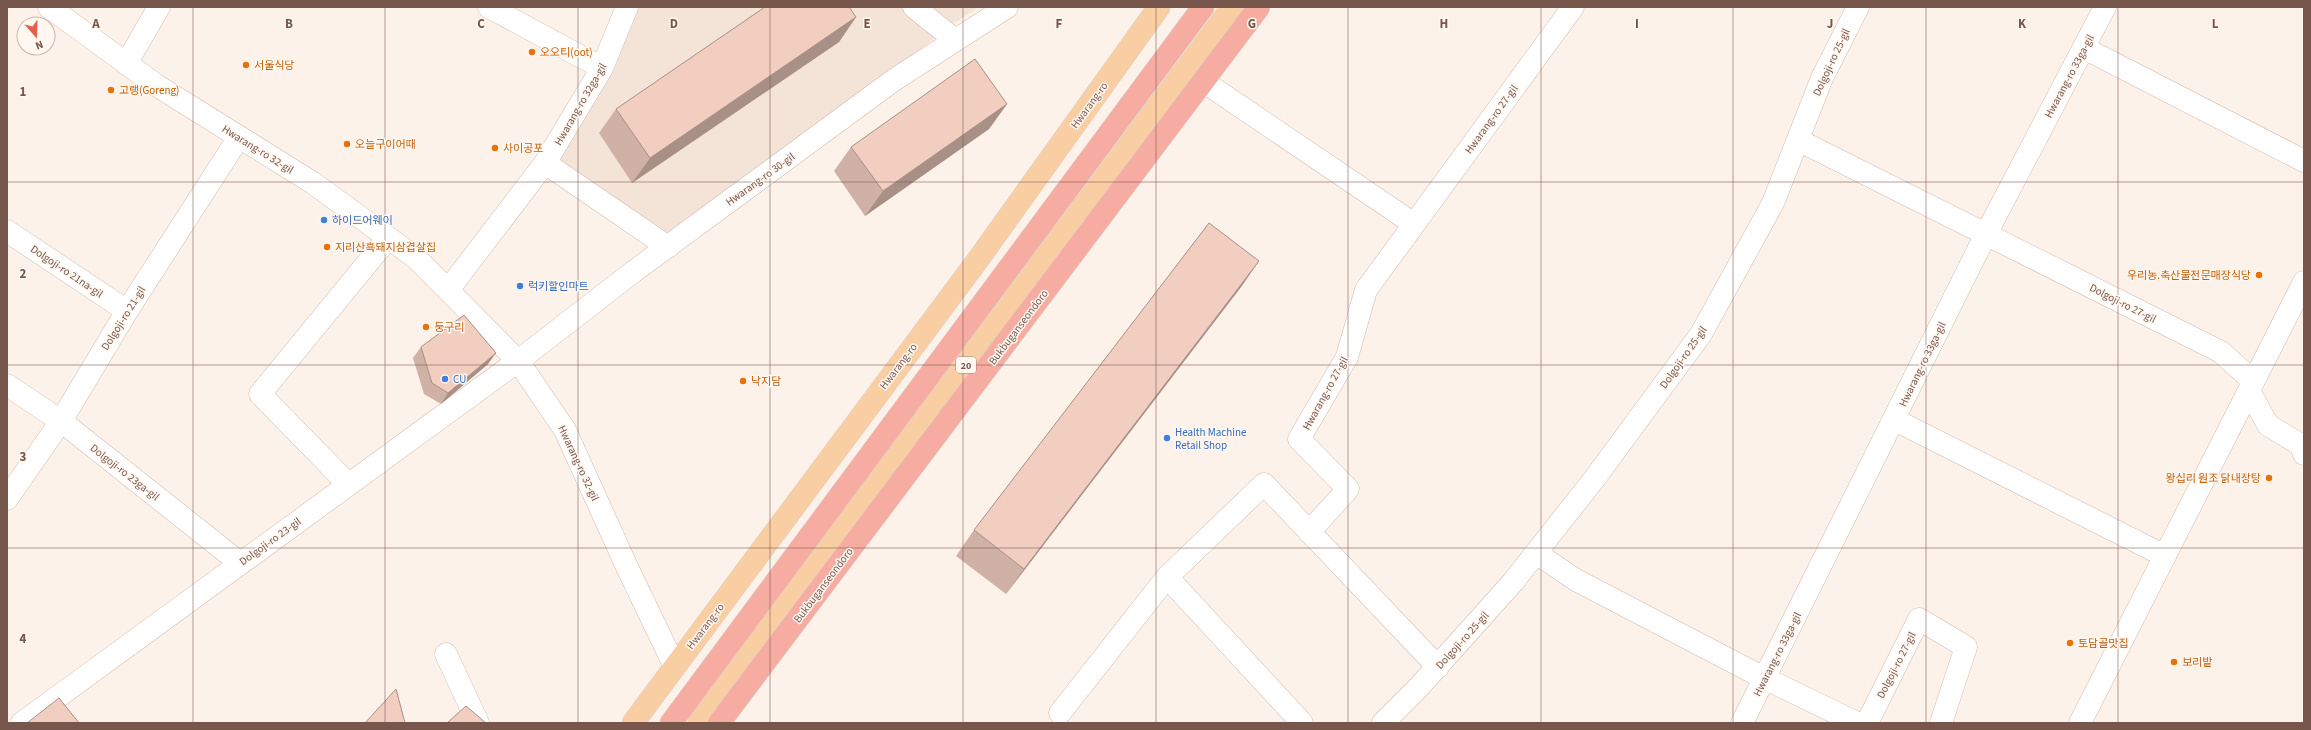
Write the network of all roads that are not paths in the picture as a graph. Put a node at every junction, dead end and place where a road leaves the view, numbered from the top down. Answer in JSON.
{"nodes":[{"id":1,"x":49,"y":7,"type":"edge"},
{"id":2,"x":159,"y":7,"type":"edge"},
{"id":3,"x":489,"y":7,"type":"edge"},
{"id":4,"x":627,"y":7,"type":"edge"},
{"id":5,"x":914,"y":7,"type":"edge"},
{"id":6,"x":1007,"y":7,"type":"edge"},
{"id":7,"x":1159,"y":7,"type":"edge"},
{"id":8,"x":1203,"y":7,"type":"edge"},
{"id":9,"x":1232,"y":7,"type":"edge"},
{"id":10,"x":1259,"y":7,"type":"edge"},
{"id":11,"x":1573,"y":7,"type":"edge"},
{"id":12,"x":1858,"y":7,"type":"edge"},
{"id":13,"x":2105,"y":7,"type":"edge"},
{"id":14,"x":955,"y":40,"type":"junction"},
{"id":15,"x":2084,"y":48,"type":"junction"},
{"id":16,"x":126,"y":64,"type":"junction"},
{"id":17,"x":602,"y":68,"type":"junction"},
{"id":18,"x":1186,"y":70,"type":"junction"},
{"id":19,"x":239,"y":137,"type":"junction"},
{"id":20,"x":1798,"y":140,"type":"junction"},
{"id":21,"x":2304,"y":161,"type":"edge"},
{"id":22,"x":545,"y":163,"type":"junction"},
{"id":23,"x":1414,"y":224,"type":"junction"},
{"id":24,"x":7,"y":231,"type":"edge"},
{"id":25,"x":1986,"y":234,"type":"junction"},
{"id":26,"x":388,"y":238,"type":"junction"},
{"id":27,"x":668,"y":247,"type":"junction"},
{"id":28,"x":2304,"y":282,"type":"edge"},
{"id":29,"x":448,"y":290,"type":"junction"},
{"id":30,"x":127,"y":310,"type":"junction"},
{"id":31,"x":518,"y":361,"type":"junction"},
{"id":32,"x":7,"y":385,"type":"edge"},
{"id":33,"x":2251,"y":386,"type":"junction"},
{"id":34,"x":1895,"y":420,"type":"junction"},
{"id":35,"x":61,"y":421,"type":"junction"},
{"id":36,"x":2304,"y":454,"type":"edge"},
{"id":37,"x":348,"y":484,"type":"junction"},
{"id":38,"x":7,"y":499,"type":"edge"},
{"id":39,"x":1310,"y":532,"type":"junction"},
{"id":40,"x":1536,"y":553,"type":"junction"},
{"id":41,"x":2165,"y":556,"type":"junction"},
{"id":42,"x":240,"y":563,"type":"junction"},
{"id":43,"x":1167,"y":577,"type":"junction"},
{"id":44,"x":446,"y":654,"type":"dead end"},
{"id":45,"x":675,"y":667,"type":"junction"},
{"id":46,"x":1438,"y":667,"type":"junction"},
{"id":47,"x":1764,"y":678,"type":"junction"},
{"id":48,"x":1060,"y":713,"type":"dead end"},
{"id":49,"x":22,"y":723,"type":"edge"},
{"id":50,"x":478,"y":723,"type":"edge"},
{"id":51,"x":633,"y":723,"type":"edge"},
{"id":52,"x":671,"y":723,"type":"edge"},
{"id":53,"x":699,"y":723,"type":"edge"},
{"id":54,"x":719,"y":723,"type":"edge"},
{"id":55,"x":1302,"y":723,"type":"edge"},
{"id":56,"x":1383,"y":723,"type":"edge"},
{"id":57,"x":1742,"y":723,"type":"edge"},
{"id":58,"x":1857,"y":723,"type":"edge"},
{"id":59,"x":1867,"y":723,"type":"edge"},
{"id":60,"x":1941,"y":723,"type":"edge"},
{"id":61,"x":2080,"y":723,"type":"edge"}],
"edges":[{"from":1,"to":16,"type":"street","name":"Hwarang-ro 32-gil"},
{"from":2,"to":16,"type":"street"},
{"from":3,"to":17,"type":"street"},
{"from":4,"to":17,"type":"street","name":"Hwarang-ro 32ga-gil"},
{"from":5,"to":14,"type":"street"},
{"from":6,"to":14,"type":"street","name":"Hwarang-ro 30-gil"},
{"from":7,"to":45,"type":"main road","name":"Hwarang-ro"},
{"from":8,"to":52,"type":"highway"},
{"from":9,"to":18,"type":"main road","number":"20"},
{"from":10,"to":54,"type":"highway","name":"Bukbuganseondoro","bridge":true},
{"from":11,"to":23,"type":"street","name":"Hwarang-ro 27-gil"},
{"from":12,"to":20,"type":"street","name":"Dolgoji-ro 25-gil"},
{"from":13,"to":15,"type":"street","name":"Hwarang-ro 33ga-gil"},
{"from":14,"to":27,"type":"street","name":"Hwarang-ro 30-gil"},
{"from":15,"to":21,"type":"street"},
{"from":15,"to":25,"type":"street","name":"Hwarang-ro 33ga-gil"},
{"from":16,"to":19,"type":"street","name":"Hwarang-ro 32-gil"},
{"from":17,"to":22,"type":"street","name":"Hwarang-ro 32ga-gil"},
{"from":18,"to":23,"type":"street"},
{"from":18,"to":53,"type":"main road","number":"20"},
{"from":19,"to":26,"type":"street","name":"Hwarang-ro 32-gil"},
{"from":19,"to":30,"type":"street","name":"Dolgoji-ro 21-gil"},
{"from":20,"to":25,"type":"street"},
{"from":20,"to":40,"type":"street","name":"Dolgoji-ro 25-gil"},
{"from":22,"to":27,"type":"street"},
{"from":22,"to":29,"type":"street","name":"Hwarang-ro 32ga-gil"},
{"from":23,"to":39,"type":"street","name":"Hwarang-ro 27-gil"},
{"from":24,"to":30,"type":"street","name":"Dolgoji-ro 21na-gil"},
{"from":25,"to":33,"type":"street","name":"Dolgoji-ro 27-gil"},
{"from":25,"to":34,"type":"street","name":"Hwarang-ro 33ga-gil"},
{"from":26,"to":29,"type":"street","name":"Hwarang-ro 32-gil"},
{"from":26,"to":37,"type":"street"},
{"from":27,"to":31,"type":"street","name":"Hwarang-ro 30-gil"},
{"from":28,"to":33,"type":"street"},
{"from":29,"to":31,"type":"street","name":"Hwarang-ro 32-gil"},
{"from":30,"to":35,"type":"street","name":"Dolgoji-ro 21-gil"},
{"from":31,"to":37,"type":"street","name":"Dolgoji-ro 23-gil"},
{"from":31,"to":45,"type":"street","name":"Hwarang-ro 32-gil"},
{"from":32,"to":35,"type":"street","name":"Dolgoji-ro 23ga-gil"},
{"from":33,"to":36,"type":"street","name":"Dolgoji-ro 27-gil"},
{"from":33,"to":41,"type":"street"},
{"from":34,"to":41,"type":"street"},
{"from":34,"to":47,"type":"street","name":"Hwarang-ro 33ga-gil"},
{"from":35,"to":38,"type":"street","name":"Dolgoji-ro 21-gil"},
{"from":35,"to":42,"type":"street","name":"Dolgoji-ro 23ga-gil"},
{"from":37,"to":42,"type":"street","name":"Dolgoji-ro 23-gil"},
{"from":39,"to":43,"type":"street"},
{"from":39,"to":46,"type":"street"},
{"from":40,"to":46,"type":"street","name":"Dolgoji-ro 25-gil"},
{"from":40,"to":47,"type":"street"},
{"from":41,"to":61,"type":"street"},
{"from":42,"to":49,"type":"street","name":"Dolgoji-ro 23-gil"},
{"from":43,"to":48,"type":"street"},
{"from":43,"to":55,"type":"street"},
{"from":44,"to":50,"type":"street"},
{"from":45,"to":51,"type":"main road","name":"Hwarang-ro"},
{"from":46,"to":56,"type":"street","name":"Dolgoji-ro 25-gil"},
{"from":47,"to":57,"type":"street","name":"Hwarang-ro 33ga-gil"},
{"from":47,"to":58,"type":"street"},
{"from":59,"to":60,"type":"street","name":"Dolgoji-ro 27-gil"}]}
